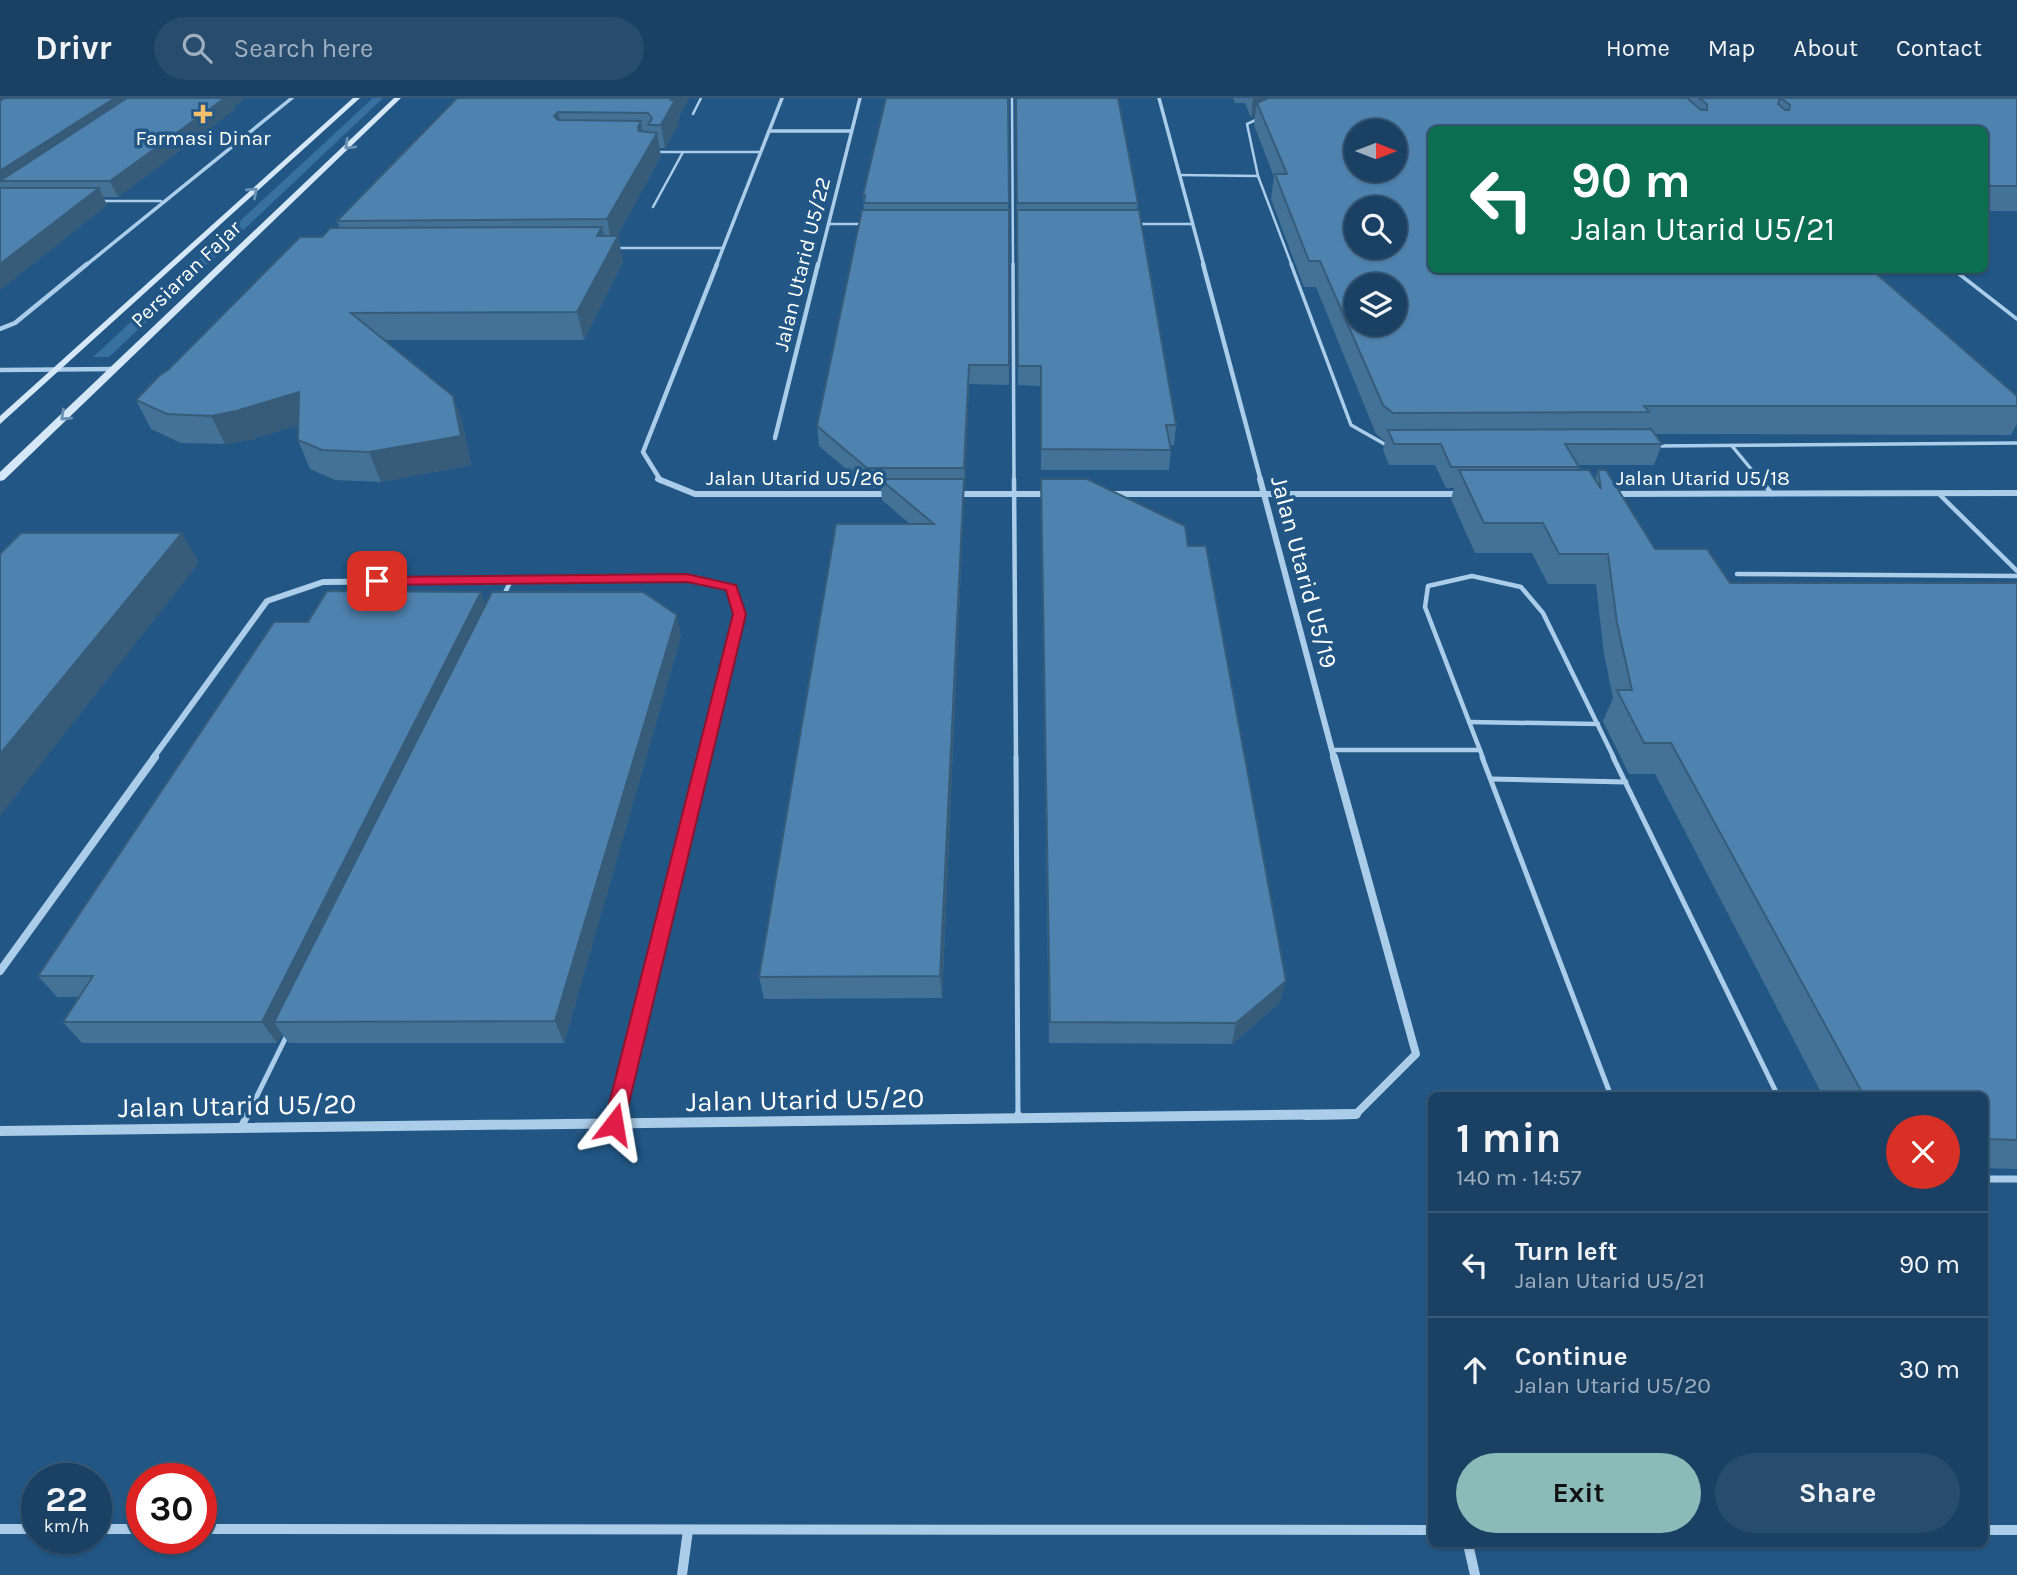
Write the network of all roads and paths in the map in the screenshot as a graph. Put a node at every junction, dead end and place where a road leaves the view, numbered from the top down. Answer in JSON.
{"nodes":[{"id":1,"x":292,"y":98,"type":"edge"},
{"id":2,"x":357,"y":98,"type":"edge"},
{"id":3,"x":398,"y":98,"type":"edge"},
{"id":4,"x":701,"y":98,"type":"edge"},
{"id":5,"x":782,"y":98,"type":"edge"},
{"id":6,"x":860,"y":98,"type":"edge"},
{"id":7,"x":1012,"y":98,"type":"edge"},
{"id":8,"x":1159,"y":98,"type":"edge"},
{"id":9,"x":693,"y":114,"type":"dead end"},
{"id":10,"x":1259,"y":119,"type":"edge"},
{"id":11,"x":769,"y":131,"type":"junction"},
{"id":12,"x":851,"y":131,"type":"junction"},
{"id":13,"x":648,"y":152,"type":"edge"},
{"id":14,"x":683,"y":152,"type":"junction"},
{"id":15,"x":761,"y":152,"type":"junction"},
{"id":16,"x":1179,"y":175,"type":"junction"},
{"id":17,"x":1258,"y":176,"type":"junction"},
{"id":18,"x":94,"y":201,"type":"edge"},
{"id":19,"x":161,"y":201,"type":"junction"},
{"id":20,"x":653,"y":207,"type":"dead end"},
{"id":21,"x":829,"y":224,"type":"junction"},
{"id":22,"x":868,"y":224,"type":"edge"},
{"id":23,"x":1136,"y":224,"type":"edge"},
{"id":24,"x":1192,"y":224,"type":"junction"},
{"id":25,"x":601,"y":248,"type":"edge"},
{"id":26,"x":723,"y":248,"type":"junction"},
{"id":27,"x":1959,"y":273,"type":"edge"},
{"id":28,"x":2017,"y":319,"type":"edge"},
{"id":29,"x":0,"y":329,"type":"edge"},
{"id":30,"x":115,"y":369,"type":"junction"},
{"id":31,"x":0,"y":370,"type":"edge"},
{"id":32,"x":58,"y":370,"type":"junction"},
{"id":33,"x":0,"y":421,"type":"edge"},
{"id":34,"x":775,"y":438,"type":"dead end"},
{"id":35,"x":2017,"y":443,"type":"edge"},
{"id":36,"x":1399,"y":446,"type":"edge"},
{"id":37,"x":1648,"y":446,"type":"edge"},
{"id":38,"x":1732,"y":446,"type":"junction"},
{"id":39,"x":0,"y":478,"type":"edge"},
{"id":40,"x":2017,"y":493,"type":"edge"},
{"id":41,"x":905,"y":494,"type":"edge"},
{"id":42,"x":946,"y":494,"type":"edge"},
{"id":43,"x":1016,"y":494,"type":"junction"},
{"id":44,"x":1058,"y":494,"type":"edge"},
{"id":45,"x":1099,"y":494,"type":"edge"},
{"id":46,"x":1263,"y":494,"type":"junction"},
{"id":47,"x":1469,"y":494,"type":"edge"},
{"id":48,"x":1607,"y":494,"type":"edge"},
{"id":49,"x":1772,"y":494,"type":"junction"},
{"id":50,"x":1939,"y":494,"type":"junction"},
{"id":51,"x":1737,"y":573,"type":"dead end"},
{"id":52,"x":2017,"y":574,"type":"edge"},
{"id":53,"x":512,"y":578,"type":"junction"},
{"id":54,"x":500,"y":603,"type":"edge"},
{"id":55,"x":1468,"y":722,"type":"junction"},
{"id":56,"x":1598,"y":724,"type":"junction"},
{"id":57,"x":1332,"y":750,"type":"junction"},
{"id":58,"x":1479,"y":750,"type":"junction"},
{"id":59,"x":1491,"y":779,"type":"junction"},
{"id":60,"x":1626,"y":782,"type":"junction"},
{"id":61,"x":0,"y":971,"type":"edge"},
{"id":62,"x":290,"y":1028,"type":"edge"},
{"id":63,"x":1416,"y":1054,"type":"joint"},
{"id":64,"x":1609,"y":1092,"type":"edge"},
{"id":65,"x":1776,"y":1092,"type":"edge"},
{"id":66,"x":1018,"y":1119,"type":"junction"},
{"id":67,"x":614,"y":1124,"type":"junction"},
{"id":68,"x":241,"y":1128,"type":"junction"},
{"id":69,"x":0,"y":1131,"type":"edge"},
{"id":70,"x":1988,"y":1179,"type":"edge"},
{"id":71,"x":2017,"y":1179,"type":"edge"},
{"id":72,"x":0,"y":1529,"type":"edge"},
{"id":73,"x":21,"y":1529,"type":"edge"},
{"id":74,"x":217,"y":1530,"type":"edge"},
{"id":75,"x":688,"y":1530,"type":"junction"},
{"id":76,"x":1428,"y":1530,"type":"edge"},
{"id":77,"x":1988,"y":1530,"type":"edge"},
{"id":78,"x":2017,"y":1530,"type":"edge"},
{"id":79,"x":1469,"y":1547,"type":"edge"},
{"id":80,"x":682,"y":1575,"type":"edge"},
{"id":81,"x":1475,"y":1575,"type":"edge"}],
"edges":[{"from":1,"to":19,"type":"street"},
{"from":32,"to":2,"type":"main road","name":"Persiaran Fajar","one_way":true},
{"from":3,"to":30,"type":"main road","name":"Persiaran Fajar","one_way":true},
{"from":4,"to":9,"type":"lane"},
{"from":5,"to":11,"type":"street","name":"Jalan Utarid U5/26"},
{"from":6,"to":12,"type":"street","name":"Jalan Utarid U5/22"},
{"from":7,"to":43,"type":"lane"},
{"from":8,"to":16,"type":"street","name":"Jalan Utarid U5/19"},
{"from":10,"to":17,"type":"lane"},
{"from":11,"to":12,"type":"street"},
{"from":11,"to":15,"type":"street","name":"Jalan Utarid U5/26"},
{"from":12,"to":21,"type":"street","name":"Jalan Utarid U5/22"},
{"from":13,"to":14,"type":"lane"},
{"from":14,"to":15,"type":"lane"},
{"from":14,"to":20,"type":"lane"},
{"from":15,"to":26,"type":"street","name":"Jalan Utarid U5/26"},
{"from":16,"to":17,"type":"lane"},
{"from":16,"to":24,"type":"street","name":"Jalan Utarid U5/19"},
{"from":17,"to":36,"type":"lane"},
{"from":18,"to":19,"type":"lane"},
{"from":19,"to":29,"type":"street"},
{"from":21,"to":22,"type":"lane"},
{"from":21,"to":34,"type":"street","name":"Jalan Utarid U5/22"},
{"from":23,"to":24,"type":"lane"},
{"from":24,"to":46,"type":"street","name":"Jalan Utarid U5/19"},
{"from":25,"to":26,"type":"lane"},
{"from":26,"to":41,"type":"street","name":"Jalan Utarid U5/26"},
{"from":27,"to":28,"type":"lane"},
{"from":30,"to":32,"type":"street"},
{"from":30,"to":39,"type":"main road","name":"Persiaran Fajar","one_way":true},
{"from":31,"to":32,"type":"street"},
{"from":32,"to":33,"type":"main road","name":"Persiaran Fajar"},
{"from":35,"to":38,"type":"lane"},
{"from":37,"to":38,"type":"lane"},
{"from":38,"to":49,"type":"lane"},
{"from":40,"to":50,"type":"street","name":"Jalan Utarid U5/18"},
{"from":42,"to":43,"type":"street"},
{"from":43,"to":44,"type":"street"},
{"from":43,"to":66,"type":"lane"},
{"from":45,"to":46,"type":"street"},
{"from":46,"to":47,"type":"street"},
{"from":46,"to":57,"type":"street","name":"Jalan Utarid U5/19"},
{"from":48,"to":49,"type":"street","name":"Jalan Utarid U5/18"},
{"from":49,"to":50,"type":"street","name":"Jalan Utarid U5/18"},
{"from":50,"to":52,"type":"lane"},
{"from":51,"to":52,"type":"lane"},
{"from":53,"to":54,"type":"lane"},
{"from":53,"to":61,"type":"street"},
{"from":53,"to":67,"type":"street"},
{"from":55,"to":56,"type":"lane"},
{"from":55,"to":56,"type":"lane"},
{"from":55,"to":58,"type":"lane"},
{"from":56,"to":60,"type":"lane"},
{"from":57,"to":58,"type":"lane"},
{"from":57,"to":63,"type":"street","name":"Jalan Utarid U5/19"},
{"from":58,"to":59,"type":"lane"},
{"from":59,"to":60,"type":"lane"},
{"from":59,"to":64,"type":"lane"},
{"from":60,"to":65,"type":"lane"},
{"from":62,"to":68,"type":"lane"},
{"from":63,"to":66,"type":"street","name":"Jalan Utarid U5/20"},
{"from":66,"to":67,"type":"street","name":"Jalan Utarid U5/20"},
{"from":67,"to":68,"type":"street","name":"Jalan Utarid U5/20"},
{"from":68,"to":69,"type":"street","name":"Jalan Utarid U5/20"},
{"from":70,"to":71,"type":"lane"},
{"from":72,"to":73,"type":"street"},
{"from":74,"to":75,"type":"street"},
{"from":75,"to":76,"type":"street"},
{"from":75,"to":80,"type":"street"},
{"from":77,"to":78,"type":"street"},
{"from":79,"to":81,"type":"street"}]}
